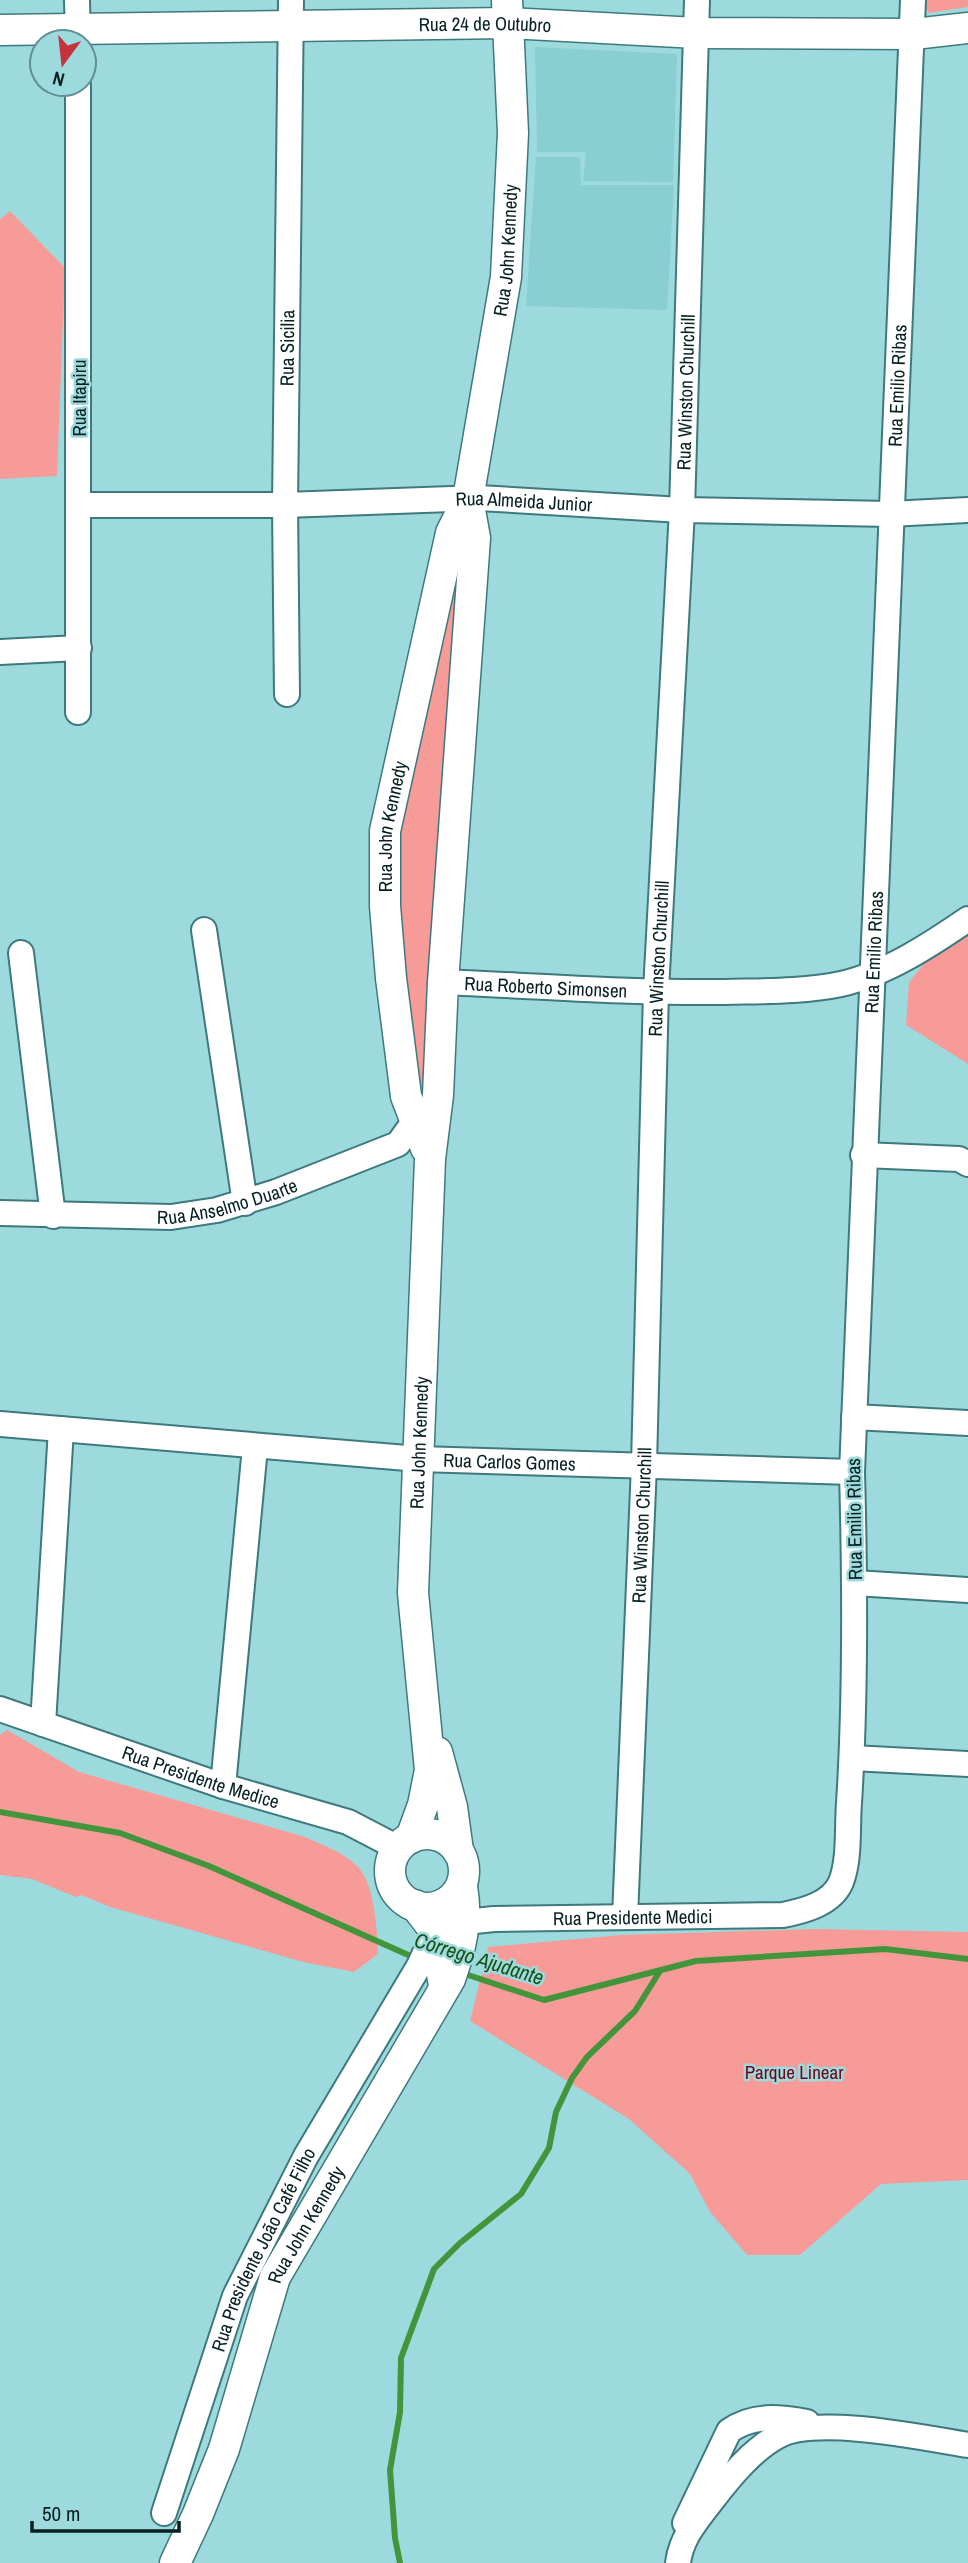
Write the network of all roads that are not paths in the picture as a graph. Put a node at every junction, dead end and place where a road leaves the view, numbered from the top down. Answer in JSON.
{"nodes":[{"id":1,"x":77,"y":0,"type":"edge"},
{"id":2,"x":697,"y":0,"type":"edge"},
{"id":3,"x":913,"y":0,"type":"edge"},
{"id":4,"x":508,"y":12,"type":"edge"},
{"id":5,"x":291,"y":14,"type":"edge"},
{"id":6,"x":78,"y":28,"type":"edge"},
{"id":7,"x":968,"y":28,"type":"edge"},
{"id":8,"x":0,"y":30,"type":"edge"},
{"id":9,"x":28,"y":32,"type":"edge"},
{"id":10,"x":696,"y":33,"type":"junction"},
{"id":11,"x":98,"y":34,"type":"edge"},
{"id":12,"x":914,"y":34,"type":"junction"},
{"id":13,"x":78,"y":98,"type":"edge"},
{"id":14,"x":468,"y":499,"type":"junction"},
{"id":15,"x":80,"y":505,"type":"junction"},
{"id":16,"x":285,"y":505,"type":"junction"},
{"id":17,"x":682,"y":510,"type":"junction"},
{"id":18,"x":968,"y":510,"type":"edge"},
{"id":19,"x":890,"y":514,"type":"junction"},
{"id":20,"x":79,"y":648,"type":"junction"},
{"id":21,"x":0,"y":652,"type":"edge"},
{"id":22,"x":287,"y":694,"type":"dead end"},
{"id":23,"x":78,"y":712,"type":"dead end"},
{"id":24,"x":968,"y":919,"type":"edge"},
{"id":25,"x":204,"y":930,"type":"dead end"},
{"id":26,"x":21,"y":953,"type":"dead end"},
{"id":27,"x":872,"y":974,"type":"junction"},
{"id":28,"x":443,"y":982,"type":"junction"},
{"id":29,"x":656,"y":991,"type":"junction"},
{"id":30,"x":425,"y":1116,"type":"junction"},
{"id":31,"x":863,"y":1155,"type":"junction"},
{"id":32,"x":968,"y":1164,"type":"edge"},
{"id":33,"x":245,"y":1203,"type":"junction"},
{"id":34,"x":0,"y":1213,"type":"edge"},
{"id":35,"x":53,"y":1216,"type":"junction"},
{"id":36,"x":855,"y":1417,"type":"junction"},
{"id":37,"x":968,"y":1423,"type":"edge"},
{"id":38,"x":0,"y":1424,"type":"edge"},
{"id":39,"x":61,"y":1429,"type":"junction"},
{"id":40,"x":255,"y":1447,"type":"junction"},
{"id":41,"x":419,"y":1459,"type":"junction"},
{"id":42,"x":644,"y":1465,"type":"junction"},
{"id":43,"x":852,"y":1472,"type":"junction"},
{"id":44,"x":855,"y":1583,"type":"junction"},
{"id":45,"x":968,"y":1590,"type":"edge"},
{"id":46,"x":0,"y":1709,"type":"edge"},
{"id":47,"x":43,"y":1724,"type":"junction"},
{"id":48,"x":428,"y":1725,"type":"junction"},
{"id":49,"x":852,"y":1758,"type":"junction"},
{"id":50,"x":968,"y":1764,"type":"edge"},
{"id":51,"x":223,"y":1786,"type":"junction"},
{"id":52,"x":405,"y":1843,"type":"junction"},
{"id":53,"x":458,"y":1851,"type":"junction"},
{"id":54,"x":462,"y":1887,"type":"junction"},
{"id":55,"x":827,"y":1898,"type":"joint"},
{"id":56,"x":415,"y":1905,"type":"junction"},
{"id":57,"x":625,"y":1917,"type":"junction"},
{"id":58,"x":450,"y":1938,"type":"junction"},
{"id":59,"x":446,"y":1983,"type":"junction"},
{"id":60,"x":397,"y":2004,"type":"junction"},
{"id":61,"x":845,"y":2430,"type":"junction"},
{"id":62,"x":968,"y":2445,"type":"edge"},
{"id":63,"x":164,"y":2513,"type":"dead end"},
{"id":64,"x":679,"y":2554,"type":"edge"},
{"id":65,"x":174,"y":2563,"type":"edge"}],
"edges":[{"from":1,"to":6,"type":"street"},
{"from":2,"to":10,"type":"street","name":"Rua Winston Churchill"},
{"from":3,"to":12,"type":"street","name":"Rua Emilio Ribas"},
{"from":4,"to":5,"type":"street","name":"Rua 24 de Outubro"},
{"from":4,"to":10,"type":"street","name":"Rua 24 de Outubro"},
{"from":4,"to":14,"type":"street","name":"Rua John Kennedy"},
{"from":5,"to":11,"type":"street","name":"Rua 24 de Outubro"},
{"from":5,"to":16,"type":"street","name":"Rua Sicilia"},
{"from":7,"to":12,"type":"street","name":"Rua 24 de Outubro"},
{"from":8,"to":9,"type":"street","name":"Rua 24 de Outubro"},
{"from":10,"to":12,"type":"street","name":"Rua 24 de Outubro"},
{"from":10,"to":17,"type":"street","name":"Rua Winston Churchill"},
{"from":12,"to":19,"type":"street","name":"Rua Emilio Ribas"},
{"from":13,"to":15,"type":"street","name":"Rua Itapiru"},
{"from":14,"to":16,"type":"street","name":"Rua Almeida Junior"},
{"from":14,"to":17,"type":"street","name":"Rua Almeida Junior"},
{"from":14,"to":28,"type":"street","name":"Rua John Kennedy"},
{"from":14,"to":30,"type":"street","name":"Rua John Kennedy"},
{"from":15,"to":16,"type":"street","name":"Rua Almeida Junior"},
{"from":15,"to":20,"type":"street","name":"Rua Itapiru"},
{"from":16,"to":22,"type":"street","name":"Rua Sicilia"},
{"from":17,"to":19,"type":"street","name":"Rua Almeida Junior"},
{"from":17,"to":29,"type":"street","name":"Rua Winston Churchill"},
{"from":18,"to":19,"type":"street","name":"Rua Almeida Junior"},
{"from":19,"to":27,"type":"street","name":"Rua Emilio Ribas"},
{"from":20,"to":21,"type":"street"},
{"from":20,"to":23,"type":"street","name":"Rua Itapiru"},
{"from":24,"to":27,"type":"street","name":"Rua Roberto Simonsen"},
{"from":25,"to":33,"type":"street"},
{"from":26,"to":35,"type":"street"},
{"from":27,"to":29,"type":"street","name":"Rua Roberto Simonsen"},
{"from":27,"to":31,"type":"street","name":"Rua Emilio Ribas"},
{"from":28,"to":29,"type":"street","name":"Rua Roberto Simonsen"},
{"from":28,"to":30,"type":"street","name":"Rua John Kennedy"},
{"from":29,"to":42,"type":"street","name":"Rua Winston Churchill"},
{"from":30,"to":33,"type":"street","name":"Rua Anselmo Duarte"},
{"from":30,"to":41,"type":"street","name":"Rua John Kennedy"},
{"from":31,"to":32,"type":"street"},
{"from":31,"to":36,"type":"street","name":"Rua Emilio Ribas"},
{"from":33,"to":35,"type":"street","name":"Rua Anselmo Duarte"},
{"from":34,"to":35,"type":"street","name":"Rua Anselmo Duarte"},
{"from":36,"to":37,"type":"street"},
{"from":36,"to":43,"type":"street","name":"Rua Emilio Ribas"},
{"from":38,"to":39,"type":"street","name":"Rua Carlos Gomes"},
{"from":39,"to":40,"type":"street","name":"Rua Carlos Gomes"},
{"from":39,"to":47,"type":"street"},
{"from":40,"to":41,"type":"street","name":"Rua Carlos Gomes"},
{"from":40,"to":51,"type":"street"},
{"from":41,"to":42,"type":"street","name":"Rua Carlos Gomes"},
{"from":41,"to":48,"type":"street","name":"Rua John Kennedy"},
{"from":42,"to":43,"type":"street","name":"Rua Carlos Gomes"},
{"from":42,"to":57,"type":"street","name":"Rua Winston Churchill"},
{"from":43,"to":44,"type":"street","name":"Rua Emilio Ribas"},
{"from":44,"to":45,"type":"street"},
{"from":44,"to":49,"type":"street","name":"Rua Emilio Ribas"},
{"from":46,"to":47,"type":"street","name":"Rua Presidente Medice"},
{"from":47,"to":51,"type":"street","name":"Rua Presidente Medice"},
{"from":48,"to":52,"type":"street","name":"Rua John Kennedy"},
{"from":48,"to":53,"type":"street","name":"Rua John Kennedy"},
{"from":49,"to":50,"type":"street"},
{"from":49,"to":55,"type":"street","name":"Rua Emilio Ribas"},
{"from":51,"to":52,"type":"street","name":"Rua Presidente Medice"},
{"from":52,"to":53,"type":"street"},
{"from":52,"to":56,"type":"street"},
{"from":53,"to":54,"type":"street"},
{"from":54,"to":56,"type":"street"},
{"from":54,"to":58,"type":"street","name":"Rua John Kennedy"},
{"from":55,"to":57,"type":"street","name":"Rua Presidente Medici"},
{"from":56,"to":58,"type":"street"},
{"from":57,"to":58,"type":"street","name":"Rua Presidente Medici"},
{"from":58,"to":59,"type":"street","name":"Rua John Kennedy"},
{"from":58,"to":60,"type":"street","name":"Rua Presidente João Café Filho"},
{"from":59,"to":60,"type":"street","name":"Rua Presidente João Café Filho"},
{"from":59,"to":65,"type":"street","name":"Rua John Kennedy"},
{"from":60,"to":63,"type":"street","name":"Rua Presidente João Café Filho"},
{"from":61,"to":62,"type":"street"},
{"from":61,"to":64,"type":"street"},
{"from":61,"to":64,"type":"street"}]}
